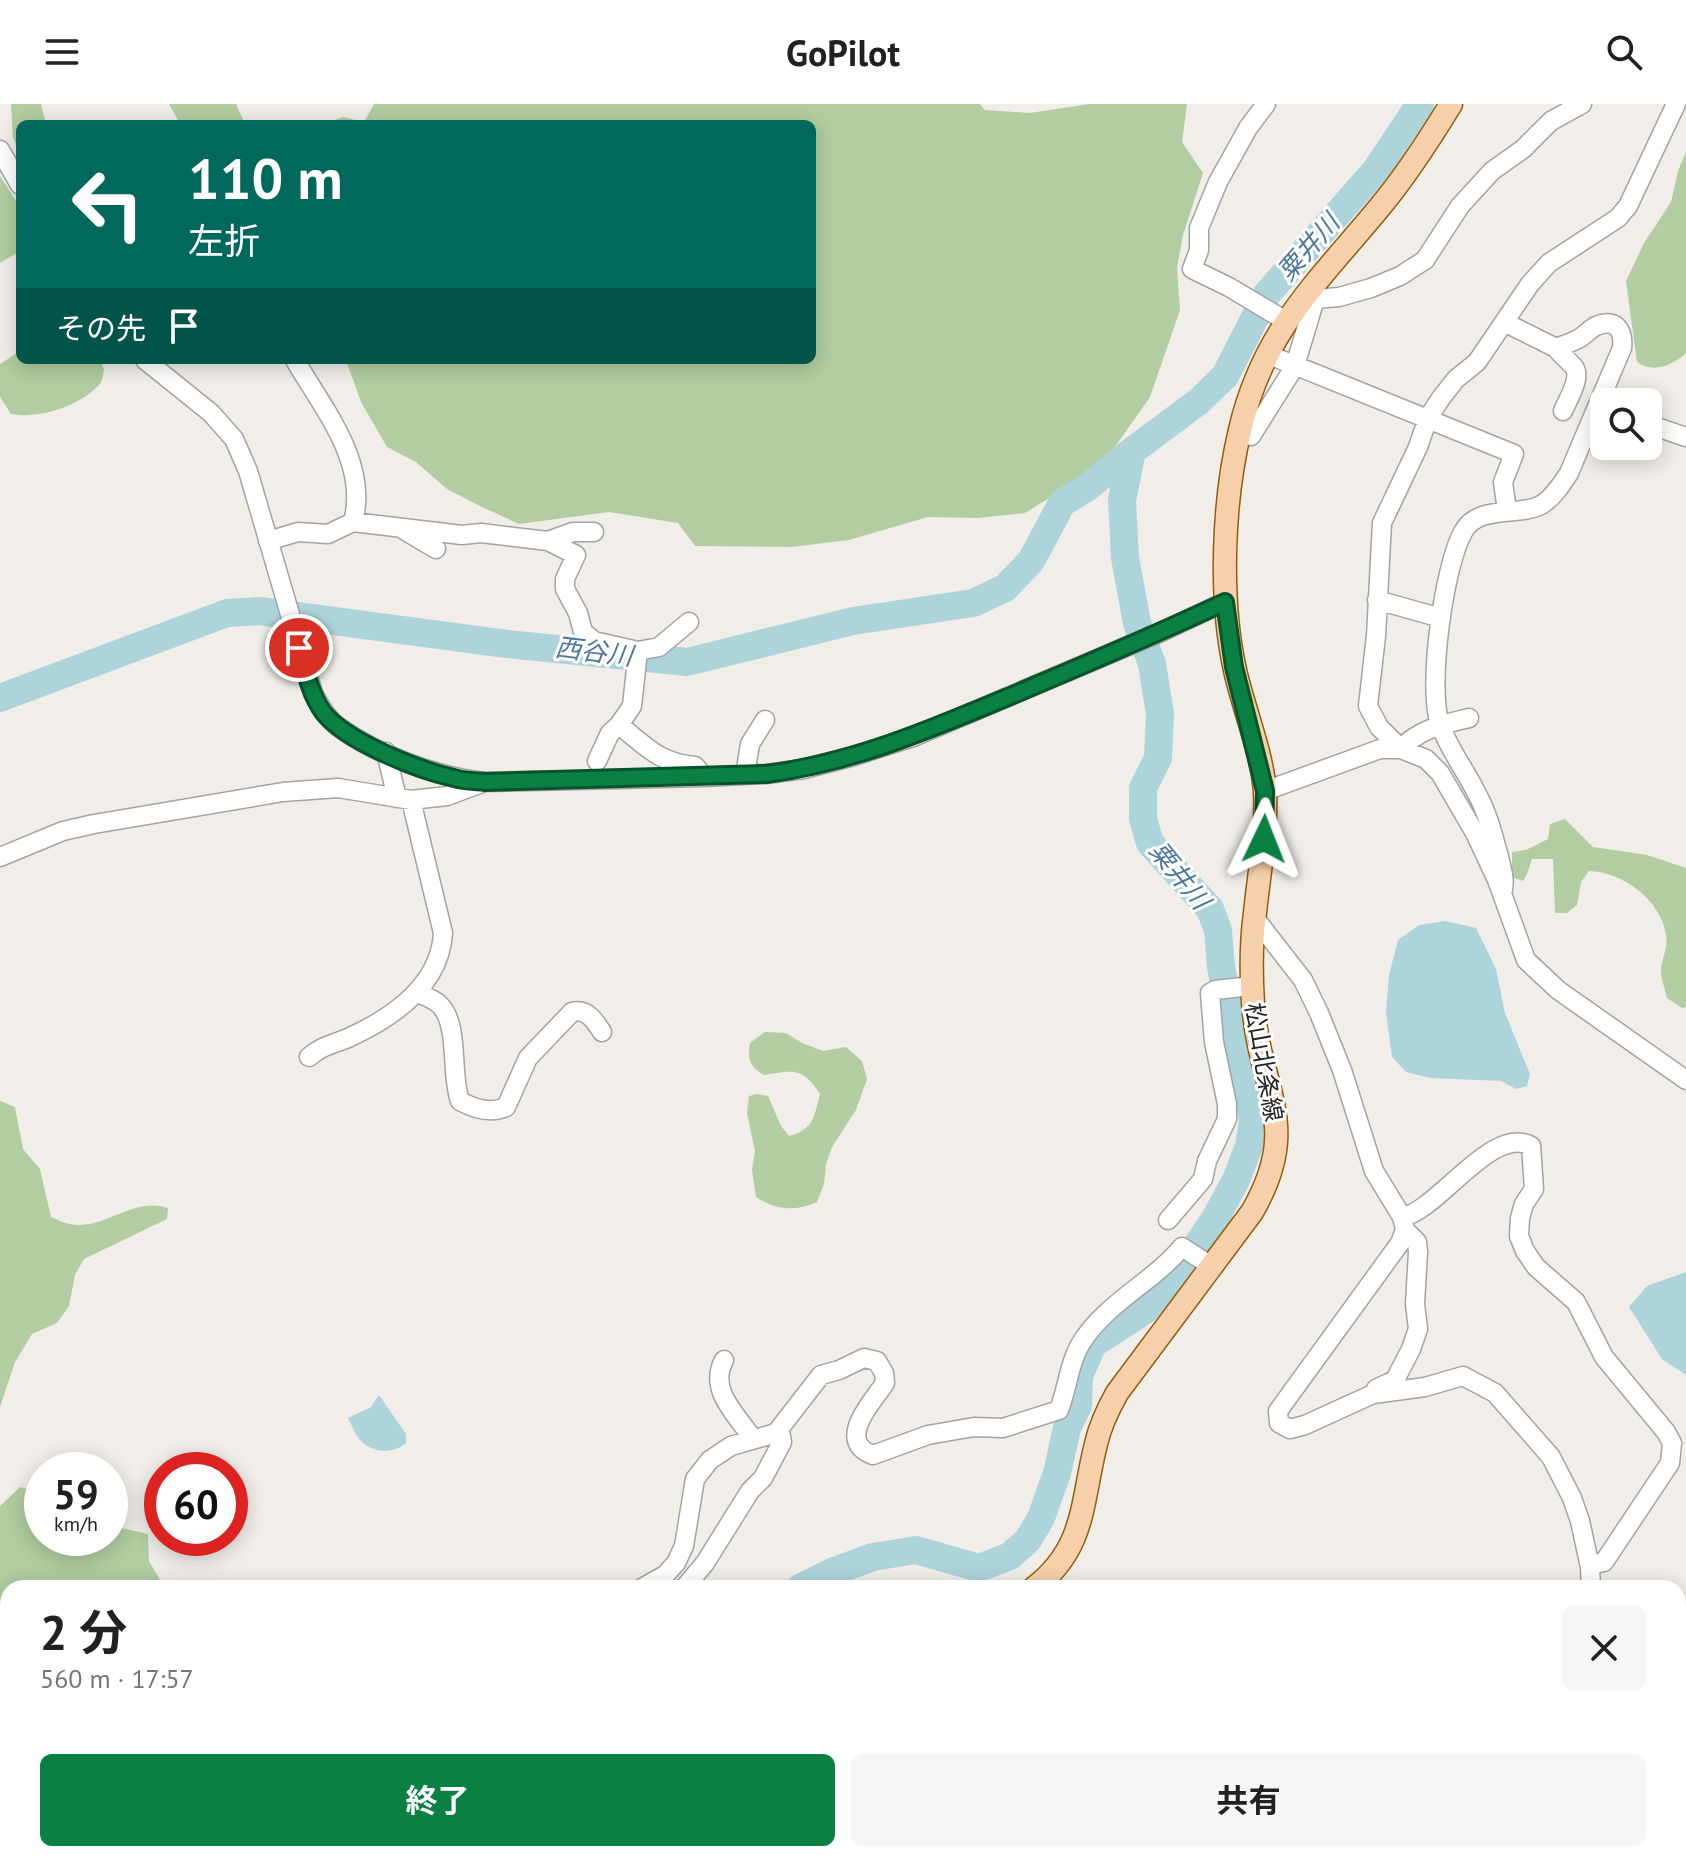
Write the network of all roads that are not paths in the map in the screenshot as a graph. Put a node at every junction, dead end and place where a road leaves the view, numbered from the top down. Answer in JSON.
{"nodes":[{"id":1,"x":1266,"y":104,"type":"edge"},
{"id":2,"x":1451,"y":104,"type":"edge"},
{"id":3,"x":1582,"y":104,"type":"edge"},
{"id":4,"x":1676,"y":104,"type":"edge"},
{"id":5,"x":0,"y":150,"type":"edge"},
{"id":6,"x":16,"y":178,"type":"edge"},
{"id":7,"x":1311,"y":296,"type":"junction"},
{"id":8,"x":1281,"y":318,"type":"junction"},
{"id":9,"x":1506,"y":323,"type":"junction"},
{"id":10,"x":1556,"y":348,"type":"junction"},
{"id":11,"x":1267,"y":354,"type":"junction"},
{"id":12,"x":150,"y":364,"type":"edge"},
{"id":13,"x":297,"y":364,"type":"edge"},
{"id":14,"x":1295,"y":366,"type":"junction"},
{"id":15,"x":1608,"y":388,"type":"edge"},
{"id":16,"x":1563,"y":411,"type":"dead end"},
{"id":17,"x":1428,"y":418,"type":"junction"},
{"id":18,"x":1662,"y":429,"type":"edge"},
{"id":19,"x":1590,"y":430,"type":"edge"},
{"id":20,"x":1239,"y":432,"type":"junction"},
{"id":21,"x":1686,"y":437,"type":"edge"},
{"id":22,"x":1507,"y":511,"type":"junction"},
{"id":23,"x":353,"y":522,"type":"junction"},
{"id":24,"x":402,"y":529,"type":"junction"},
{"id":25,"x":594,"y":532,"type":"dead end"},
{"id":26,"x":268,"y":541,"type":"junction"},
{"id":27,"x":548,"y":541,"type":"junction"},
{"id":28,"x":436,"y":549,"type":"dead end"},
{"id":29,"x":1377,"y":600,"type":"junction"},
{"id":30,"x":1225,"y":602,"type":"junction"},
{"id":31,"x":1441,"y":618,"type":"junction"},
{"id":32,"x":689,"y":622,"type":"dead end"},
{"id":33,"x":638,"y":657,"type":"junction"},
{"id":34,"x":1469,"y":718,"type":"dead end"},
{"id":35,"x":765,"y":720,"type":"dead end"},
{"id":36,"x":619,"y":725,"type":"junction"},
{"id":37,"x":1440,"y":725,"type":"junction"},
{"id":38,"x":1401,"y":749,"type":"junction"},
{"id":39,"x":386,"y":752,"type":"junction"},
{"id":40,"x":597,"y":761,"type":"dead end"},
{"id":41,"x":745,"y":775,"type":"junction"},
{"id":42,"x":703,"y":777,"type":"junction"},
{"id":43,"x":485,"y":782,"type":"junction"},
{"id":44,"x":1265,"y":791,"type":"junction"},
{"id":45,"x":404,"y":799,"type":"junction"},
{"id":46,"x":1489,"y":817,"type":"junction"},
{"id":47,"x":1471,"y":827,"type":"junction"},
{"id":48,"x":0,"y":857,"type":"edge"},
{"id":49,"x":1502,"y":893,"type":"junction"},
{"id":50,"x":1254,"y":917,"type":"junction"},
{"id":51,"x":1244,"y":987,"type":"junction"},
{"id":52,"x":417,"y":992,"type":"junction"},
{"id":53,"x":602,"y":1032,"type":"dead end"},
{"id":54,"x":309,"y":1057,"type":"dead end"},
{"id":55,"x":1686,"y":1080,"type":"edge"},
{"id":56,"x":1168,"y":1220,"type":"dead end"},
{"id":57,"x":1404,"y":1224,"type":"junction"},
{"id":58,"x":1198,"y":1258,"type":"junction"},
{"id":59,"x":724,"y":1360,"type":"dead end"},
{"id":60,"x":1373,"y":1394,"type":"junction"},
{"id":61,"x":776,"y":1433,"type":"junction"},
{"id":62,"x":753,"y":1439,"type":"junction"},
{"id":63,"x":1580,"y":1521,"type":"junction"},
{"id":64,"x":1599,"y":1563,"type":"junction"},
{"id":65,"x":656,"y":1580,"type":"edge"},
{"id":66,"x":691,"y":1580,"type":"edge"},
{"id":67,"x":1043,"y":1580,"type":"edge"},
{"id":68,"x":1591,"y":1580,"type":"edge"},
{"id":69,"x":1599,"y":1580,"type":"edge"}],
"edges":[{"from":1,"to":8,"type":"street"},
{"from":2,"to":7,"type":"main road","name":"松山北条線"},
{"from":3,"to":7,"type":"street"},
{"from":4,"to":9,"type":"street"},
{"from":5,"to":6,"type":"street"},
{"from":7,"to":8,"type":"main road","name":"松山北条線"},
{"from":7,"to":14,"type":"street"},
{"from":8,"to":11,"type":"main road","name":"松山北条線"},
{"from":9,"to":10,"type":"street"},
{"from":9,"to":17,"type":"street"},
{"from":10,"to":15,"type":"street"},
{"from":10,"to":16,"type":"street"},
{"from":11,"to":14,"type":"street"},
{"from":11,"to":20,"type":"main road","name":"松山北条線"},
{"from":12,"to":26,"type":"street"},
{"from":13,"to":23,"type":"street"},
{"from":14,"to":17,"type":"street"},
{"from":14,"to":20,"type":"street"},
{"from":17,"to":22,"type":"street"},
{"from":17,"to":29,"type":"street"},
{"from":18,"to":21,"type":"street"},
{"from":19,"to":22,"type":"street"},
{"from":20,"to":30,"type":"main road","name":"松山北条線"},
{"from":22,"to":31,"type":"street"},
{"from":23,"to":24,"type":"street"},
{"from":23,"to":26,"type":"street"},
{"from":24,"to":27,"type":"street"},
{"from":24,"to":28,"type":"street"},
{"from":25,"to":27,"type":"street"},
{"from":26,"to":39,"type":"street"},
{"from":27,"to":33,"type":"street"},
{"from":29,"to":31,"type":"street"},
{"from":29,"to":38,"type":"street"},
{"from":30,"to":41,"type":"street"},
{"from":30,"to":44,"type":"main road","name":"松山北条線"},
{"from":31,"to":37,"type":"street"},
{"from":32,"to":33,"type":"street"},
{"from":33,"to":36,"type":"street"},
{"from":34,"to":37,"type":"street"},
{"from":35,"to":41,"type":"street"},
{"from":36,"to":40,"type":"street"},
{"from":36,"to":42,"type":"street"},
{"from":37,"to":38,"type":"street"},
{"from":37,"to":46,"type":"street"},
{"from":38,"to":44,"type":"street"},
{"from":38,"to":47,"type":"street"},
{"from":39,"to":43,"type":"street"},
{"from":39,"to":45,"type":"street"},
{"from":41,"to":42,"type":"street"},
{"from":42,"to":43,"type":"street"},
{"from":43,"to":45,"type":"street"},
{"from":44,"to":50,"type":"main road","name":"松山北条線"},
{"from":45,"to":48,"type":"street"},
{"from":45,"to":52,"type":"street"},
{"from":46,"to":47,"type":"street"},
{"from":46,"to":49,"type":"street"},
{"from":47,"to":49,"type":"street"},
{"from":49,"to":55,"type":"street"},
{"from":50,"to":51,"type":"main road","name":"松山北条線"},
{"from":50,"to":57,"type":"street"},
{"from":51,"to":56,"type":"street"},
{"from":51,"to":58,"type":"main road","name":"松山北条線"},
{"from":52,"to":53,"type":"street"},
{"from":52,"to":54,"type":"street"},
{"from":57,"to":60,"type":"street"},
{"from":57,"to":60,"type":"street"},
{"from":57,"to":64,"type":"street"},
{"from":58,"to":61,"type":"street"},
{"from":58,"to":67,"type":"main road","name":"松山北条線"},
{"from":59,"to":62,"type":"street"},
{"from":60,"to":63,"type":"street"},
{"from":61,"to":62,"type":"street"},
{"from":61,"to":66,"type":"street"},
{"from":62,"to":65,"type":"street"},
{"from":63,"to":64,"type":"street"},
{"from":63,"to":68,"type":"street"},
{"from":64,"to":69,"type":"street"}]}
